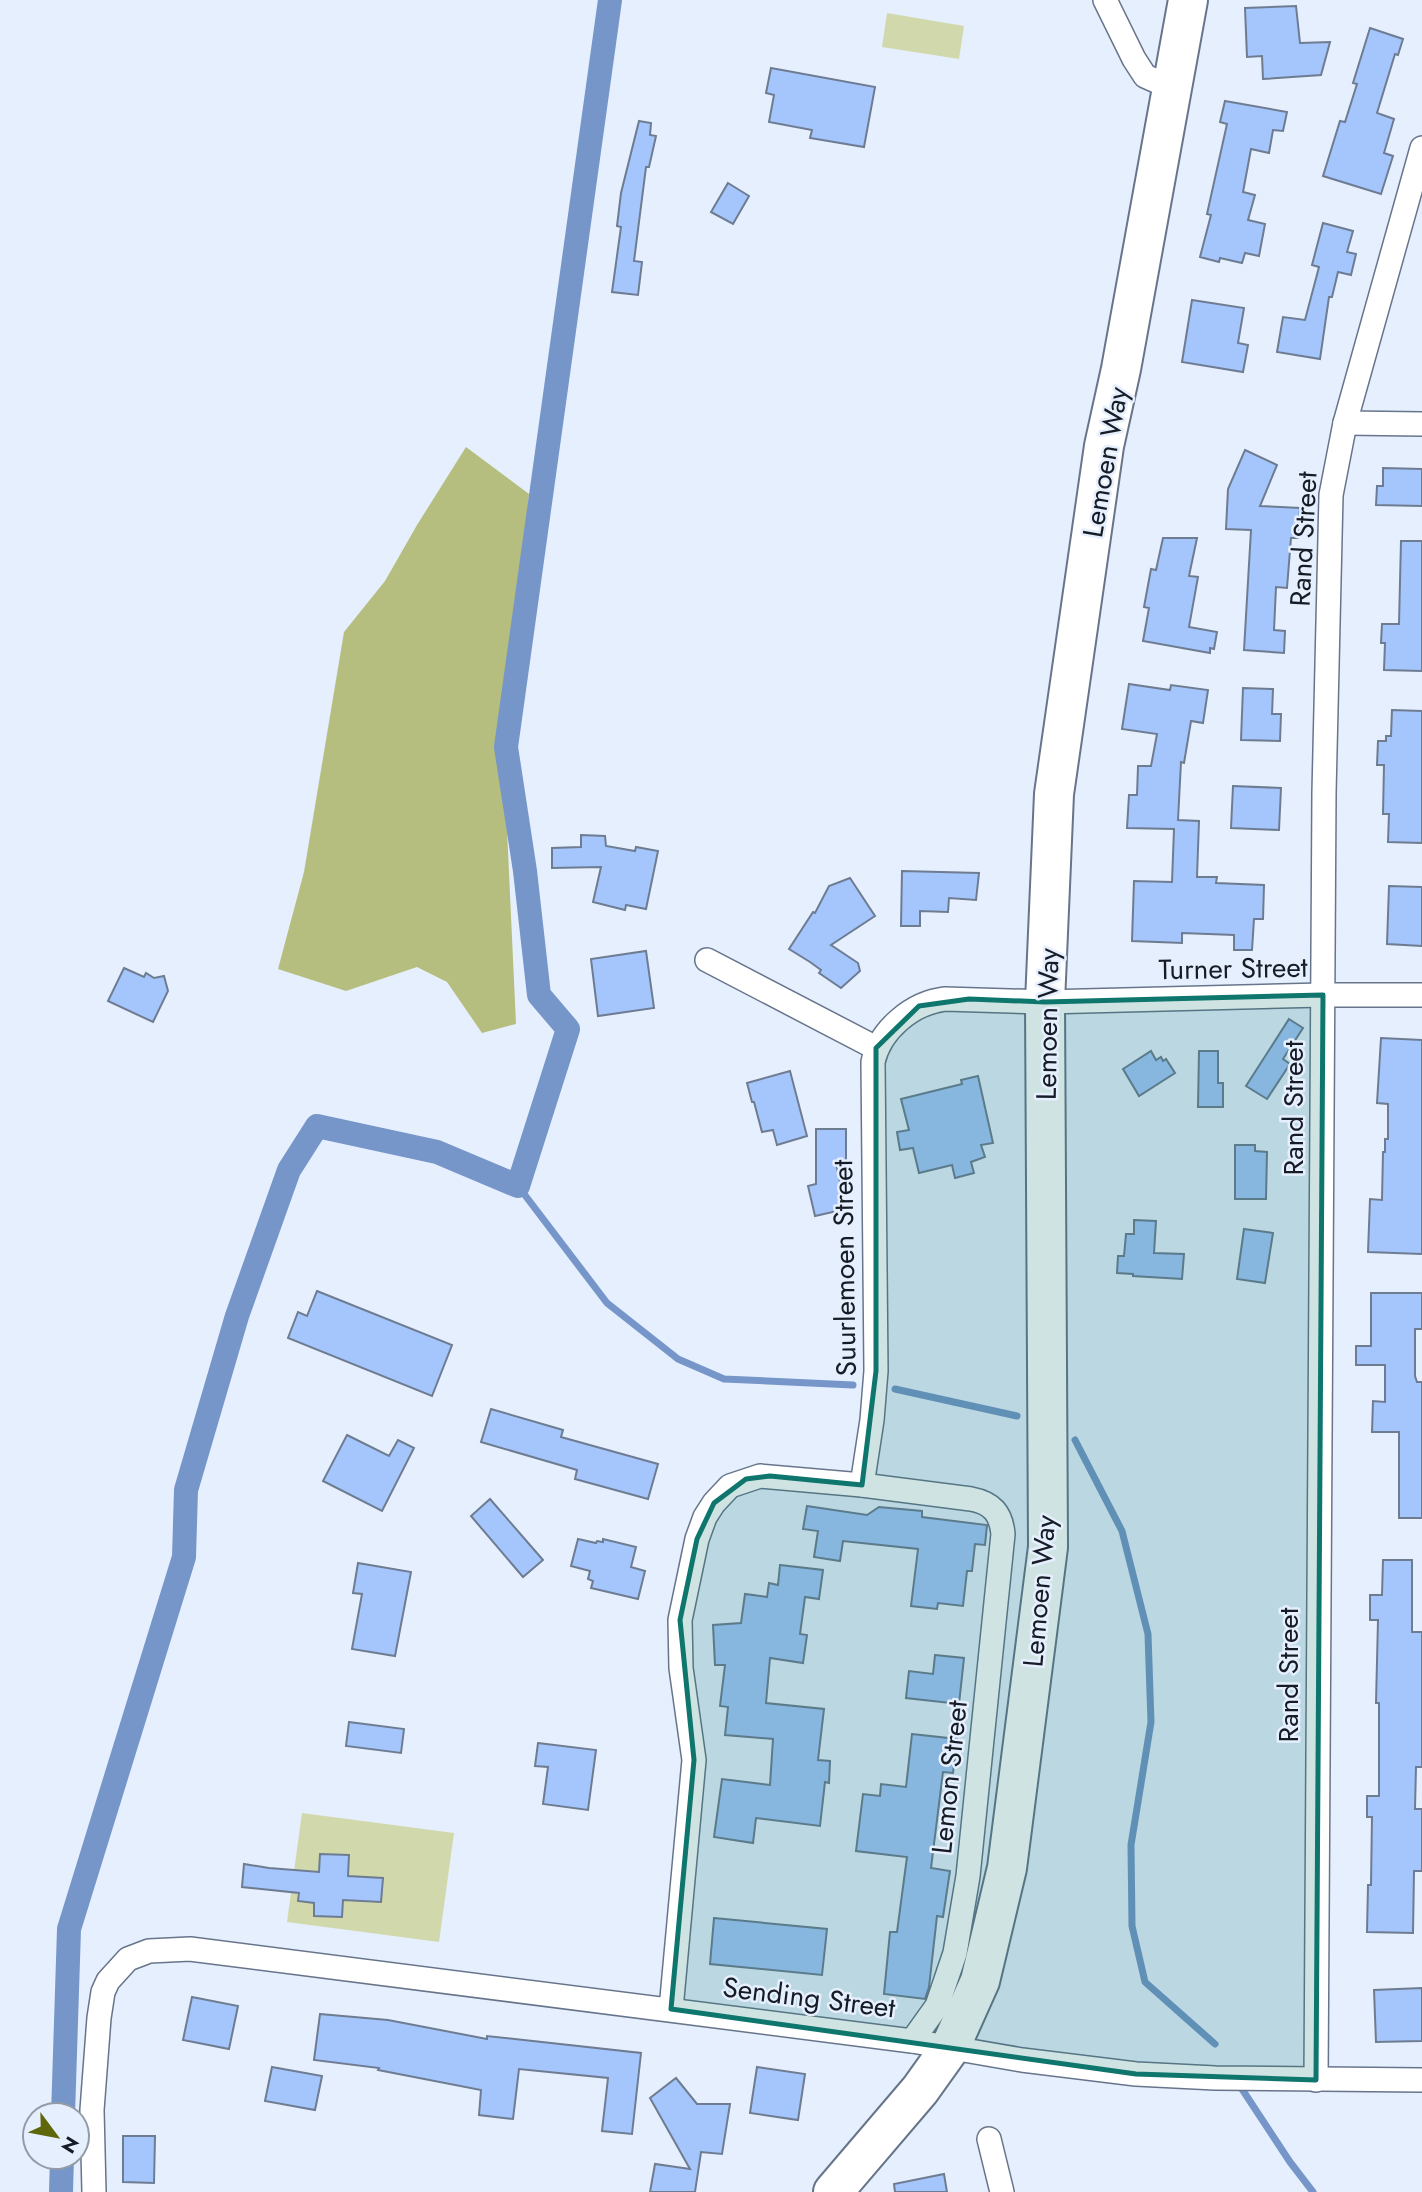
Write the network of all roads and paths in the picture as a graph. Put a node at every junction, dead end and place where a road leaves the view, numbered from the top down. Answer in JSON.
{"nodes":[{"id":1,"x":1105,"y":0,"type":"edge"},
{"id":2,"x":1188,"y":0,"type":"edge"},
{"id":3,"x":1172,"y":88,"type":"junction"},
{"id":4,"x":1422,"y":148,"type":"edge"},
{"id":5,"x":1345,"y":423,"type":"junction"},
{"id":6,"x":1422,"y":424,"type":"edge"},
{"id":7,"x":707,"y":960,"type":"dead end"},
{"id":8,"x":1324,"y":995,"type":"junction"},
{"id":9,"x":1422,"y":995,"type":"edge"},
{"id":10,"x":1045,"y":1002,"type":"junction"},
{"id":11,"x":876,"y":1048,"type":"junction"},
{"id":12,"x":862,"y":1485,"type":"junction"},
{"id":13,"x":671,"y":2009,"type":"junction"},
{"id":14,"x":912,"y":2041,"type":"junction"},
{"id":15,"x":950,"y":2048,"type":"junction"},
{"id":16,"x":1316,"y":2080,"type":"junction"},
{"id":17,"x":1422,"y":2080,"type":"edge"},
{"id":18,"x":989,"y":2138,"type":"dead end"},
{"id":19,"x":94,"y":2192,"type":"edge"},
{"id":20,"x":833,"y":2192,"type":"edge"},
{"id":21,"x":1003,"y":2192,"type":"edge"}],
"edges":[{"from":1,"to":3,"type":"street"},
{"from":2,"to":3,"type":"highway","name":"Lemoen Way"},
{"from":3,"to":10,"type":"highway","name":"Lemoen Way"},
{"from":4,"to":5,"type":"street","name":"Rand Street"},
{"from":5,"to":6,"type":"street"},
{"from":5,"to":8,"type":"street","name":"Rand Street"},
{"from":7,"to":11,"type":"street"},
{"from":8,"to":9,"type":"street","name":"Turner Street"},
{"from":8,"to":10,"type":"street","name":"Turner Street"},
{"from":8,"to":16,"type":"street","name":"Rand Street"},
{"from":10,"to":11,"type":"street"},
{"from":10,"to":15,"type":"highway","name":"Lemoen Way"},
{"from":11,"to":12,"type":"street","name":"Suurlemoen Street"},
{"from":12,"to":13,"type":"street"},
{"from":12,"to":14,"type":"street","name":"Lemon Street"},
{"from":13,"to":14,"type":"street","name":"Sending Street"},
{"from":13,"to":19,"type":"street","name":"Sending Street"},
{"from":14,"to":15,"type":"street","name":"Sending Street"},
{"from":15,"to":16,"type":"street","name":"Sending Street"},
{"from":15,"to":20,"type":"highway","name":"Lemoen Way"},
{"from":16,"to":17,"type":"street","name":"Sending Street"},
{"from":18,"to":21,"type":"street"}]}
